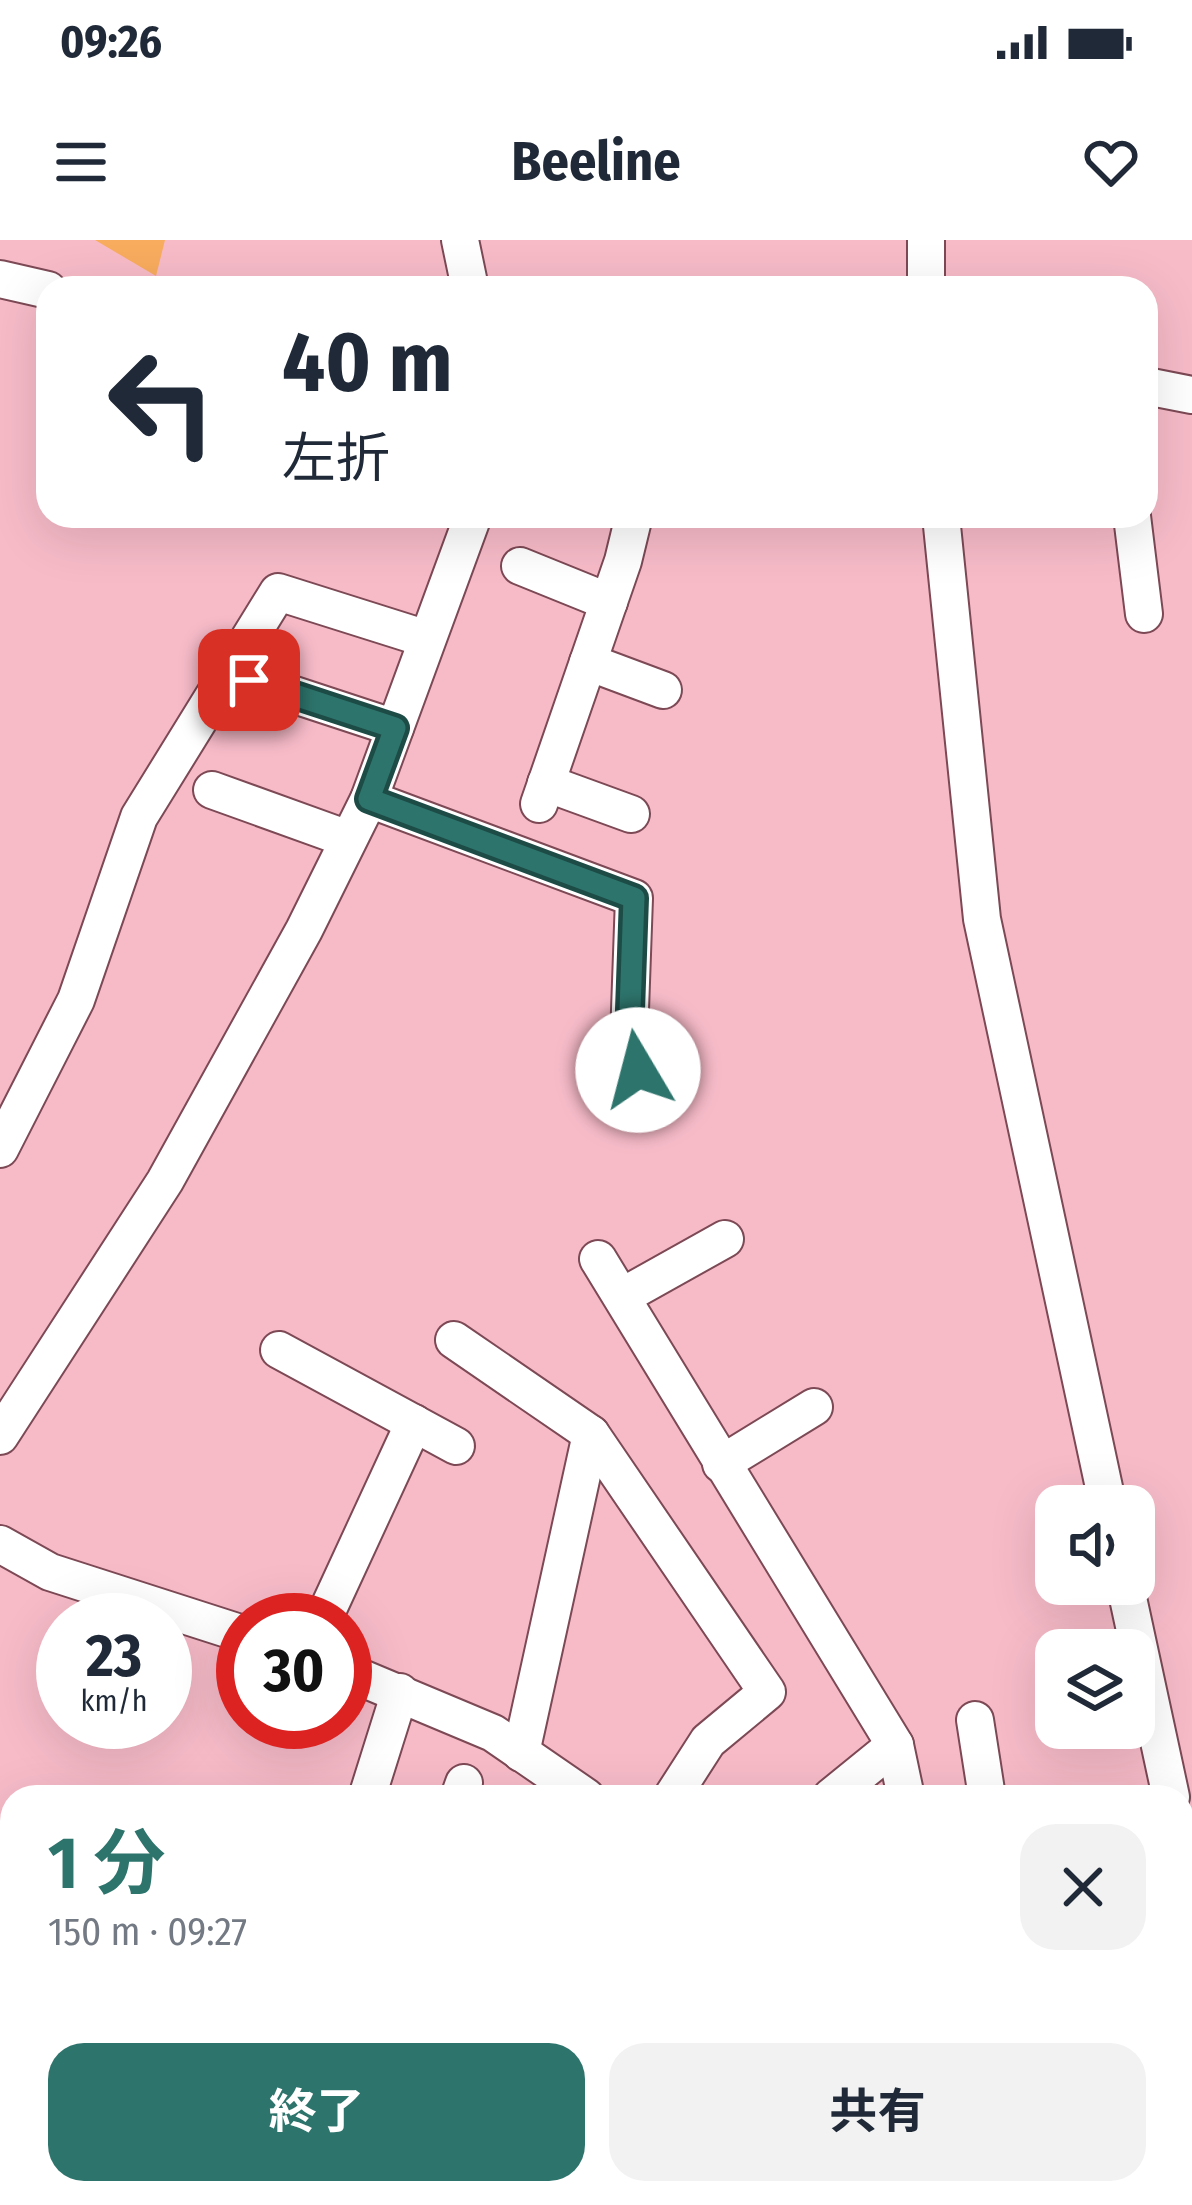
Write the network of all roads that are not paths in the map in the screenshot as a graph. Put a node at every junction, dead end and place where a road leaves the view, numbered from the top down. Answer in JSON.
{"nodes":[{"id":1,"x":460,"y":240,"type":"edge"},
{"id":2,"x":926,"y":240,"type":"edge"},
{"id":3,"x":468,"y":276,"type":"edge"},
{"id":4,"x":926,"y":276,"type":"edge"},
{"id":5,"x":0,"y":279,"type":"edge"},
{"id":6,"x":36,"y":287,"type":"edge"},
{"id":7,"x":1158,"y":388,"type":"edge"},
{"id":8,"x":1192,"y":395,"type":"edge"},
{"id":9,"x":469,"y":528,"type":"edge"},
{"id":10,"x":631,"y":528,"type":"edge"},
{"id":11,"x":942,"y":528,"type":"edge"},
{"id":12,"x":1133,"y":528,"type":"edge"},
{"id":13,"x":520,"y":566,"type":"dead end"},
{"id":14,"x":609,"y":602,"type":"junction"},
{"id":15,"x":1144,"y":614,"type":"dead end"},
{"id":16,"x":428,"y":639,"type":"junction"},
{"id":17,"x":589,"y":662,"type":"junction"},
{"id":18,"x":249,"y":680,"type":"dead end"},
{"id":19,"x":663,"y":690,"type":"dead end"},
{"id":20,"x":395,"y":728,"type":"junction"},
{"id":21,"x":212,"y":790,"type":"dead end"},
{"id":22,"x":369,"y":799,"type":"junction"},
{"id":23,"x":631,"y":814,"type":"dead end"},
{"id":24,"x":349,"y":839,"type":"junction"},
{"id":25,"x":638,"y":1070,"type":"dead end"},
{"id":26,"x":0,"y":1148,"type":"edge"},
{"id":27,"x":725,"y":1239,"type":"dead end"},
{"id":28,"x":598,"y":1259,"type":"dead end"},
{"id":29,"x":622,"y":1296,"type":"junction"},
{"id":30,"x":454,"y":1340,"type":"dead end"},
{"id":31,"x":279,"y":1350,"type":"dead end"},
{"id":32,"x":814,"y":1407,"type":"dead end"},
{"id":33,"x":414,"y":1423,"type":"junction"},
{"id":34,"x":591,"y":1434,"type":"junction"},
{"id":35,"x":0,"y":1436,"type":"edge"},
{"id":36,"x":456,"y":1446,"type":"dead end"},
{"id":37,"x":721,"y":1464,"type":"junction"},
{"id":38,"x":1103,"y":1485,"type":"edge"},
{"id":39,"x":0,"y":1544,"type":"edge"},
{"id":40,"x":335,"y":1593,"type":"edge"},
{"id":41,"x":1130,"y":1605,"type":"edge"},
{"id":42,"x":216,"y":1625,"type":"edge"},
{"id":43,"x":372,"y":1681,"type":"edge"},
{"id":44,"x":400,"y":1692,"type":"junction"},
{"id":45,"x":975,"y":1720,"type":"dead end"},
{"id":46,"x":895,"y":1745,"type":"junction"},
{"id":47,"x":521,"y":1753,"type":"junction"},
{"id":48,"x":371,"y":1785,"type":"edge"},
{"id":49,"x":568,"y":1785,"type":"edge"},
{"id":50,"x":680,"y":1785,"type":"edge"},
{"id":51,"x":846,"y":1785,"type":"edge"},
{"id":52,"x":903,"y":1785,"type":"edge"},
{"id":53,"x":985,"y":1785,"type":"edge"},
{"id":54,"x":1168,"y":1785,"type":"edge"}],
"edges":[{"from":1,"to":3,"type":"street"},
{"from":2,"to":4,"type":"street"},
{"from":5,"to":6,"type":"street"},
{"from":7,"to":8,"type":"street"},
{"from":9,"to":16,"type":"street"},
{"from":10,"to":14,"type":"street"},
{"from":11,"to":38,"type":"street"},
{"from":12,"to":15,"type":"street"},
{"from":13,"to":14,"type":"street"},
{"from":14,"to":17,"type":"street"},
{"from":16,"to":20,"type":"street"},
{"from":16,"to":26,"type":"street"},
{"from":17,"to":19,"type":"street"},
{"from":17,"to":23,"type":"street"},
{"from":18,"to":20,"type":"street"},
{"from":20,"to":22,"type":"street"},
{"from":21,"to":24,"type":"street"},
{"from":22,"to":24,"type":"street"},
{"from":22,"to":25,"type":"street"},
{"from":24,"to":35,"type":"street"},
{"from":27,"to":29,"type":"street"},
{"from":28,"to":29,"type":"street"},
{"from":29,"to":37,"type":"street"},
{"from":30,"to":34,"type":"street"},
{"from":31,"to":33,"type":"street"},
{"from":32,"to":37,"type":"street"},
{"from":33,"to":36,"type":"street"},
{"from":33,"to":40,"type":"street"},
{"from":34,"to":47,"type":"street"},
{"from":34,"to":50,"type":"street"},
{"from":37,"to":46,"type":"street"},
{"from":39,"to":42,"type":"street"},
{"from":41,"to":54,"type":"street"},
{"from":43,"to":44,"type":"street"},
{"from":44,"to":47,"type":"street"},
{"from":44,"to":48,"type":"street"},
{"from":45,"to":53,"type":"street"},
{"from":46,"to":51,"type":"street"},
{"from":46,"to":52,"type":"street"},
{"from":47,"to":49,"type":"street"}]}
